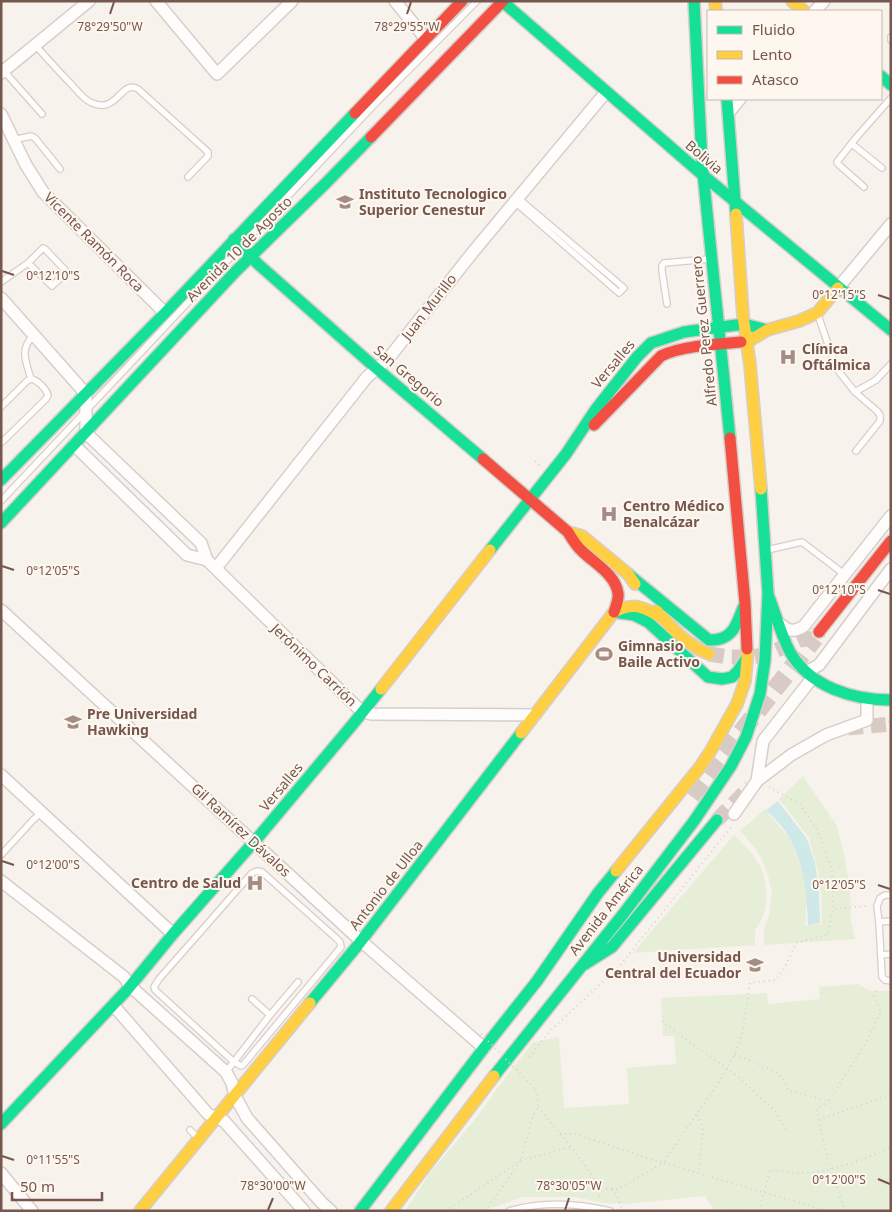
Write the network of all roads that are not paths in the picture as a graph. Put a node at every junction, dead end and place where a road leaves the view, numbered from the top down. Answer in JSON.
{"nodes":[{"id":1,"x":90,"y":1,"type":"edge"},
{"id":2,"x":156,"y":1,"type":"edge"},
{"id":3,"x":292,"y":1,"type":"edge"},
{"id":4,"x":395,"y":1,"type":"edge"},
{"id":5,"x":462,"y":1,"type":"edge"},
{"id":6,"x":477,"y":1,"type":"edge"},
{"id":7,"x":792,"y":1,"type":"edge"},
{"id":8,"x":503,"y":2,"type":"edge"},
{"id":9,"x":694,"y":2,"type":"edge"},
{"id":10,"x":803,"y":10,"type":"edge"},
{"id":11,"x":426,"y":39,"type":"junction"},
{"id":12,"x":35,"y":45,"type":"junction"},
{"id":13,"x":3,"y":72,"type":"edge"},
{"id":14,"x":606,"y":92,"type":"junction"},
{"id":15,"x":891,"y":98,"type":"edge"},
{"id":16,"x":727,"y":100,"type":"edge"},
{"id":17,"x":739,"y":100,"type":"edge"},
{"id":18,"x":729,"y":112,"type":"junction"},
{"id":19,"x":1,"y":114,"type":"edge"},
{"id":20,"x":42,"y":114,"type":"dead end"},
{"id":21,"x":13,"y":140,"type":"junction"},
{"id":22,"x":852,"y":144,"type":"junction"},
{"id":23,"x":882,"y":168,"type":"dead end"},
{"id":24,"x":60,"y":169,"type":"dead end"},
{"id":25,"x":704,"y":176,"type":"junction"},
{"id":26,"x":188,"y":177,"type":"dead end"},
{"id":27,"x":864,"y":187,"type":"dead end"},
{"id":28,"x":516,"y":200,"type":"junction"},
{"id":29,"x":734,"y":202,"type":"junction"},
{"id":30,"x":891,"y":224,"type":"edge"},
{"id":31,"x":237,"y":243,"type":"junction"},
{"id":32,"x":250,"y":258,"type":"junction"},
{"id":33,"x":712,"y":258,"type":"junction"},
{"id":34,"x":28,"y":263,"type":"junction"},
{"id":35,"x":1,"y":282,"type":"edge"},
{"id":36,"x":838,"y":288,"type":"junction"},
{"id":37,"x":1,"y":298,"type":"edge"},
{"id":38,"x":667,"y":304,"type":"dead end"},
{"id":39,"x":165,"y":313,"type":"junction"},
{"id":40,"x":817,"y":313,"type":"junction"},
{"id":41,"x":744,"y":324,"type":"junction"},
{"id":42,"x":719,"y":326,"type":"junction"},
{"id":43,"x":767,"y":330,"type":"junction"},
{"id":44,"x":891,"y":330,"type":"edge"},
{"id":45,"x":34,"y":335,"type":"junction"},
{"id":46,"x":747,"y":342,"type":"junction"},
{"id":47,"x":721,"y":344,"type":"junction"},
{"id":48,"x":891,"y":364,"type":"edge"},
{"id":49,"x":376,"y":369,"type":"junction"},
{"id":50,"x":31,"y":378,"type":"junction"},
{"id":51,"x":855,"y":392,"type":"junction"},
{"id":52,"x":86,"y":394,"type":"junction"},
{"id":53,"x":1,"y":407,"type":"edge"},
{"id":54,"x":85,"y":412,"type":"junction"},
{"id":55,"x":86,"y":433,"type":"junction"},
{"id":56,"x":1,"y":443,"type":"edge"},
{"id":57,"x":74,"y":445,"type":"junction"},
{"id":58,"x":856,"y":451,"type":"dead end"},
{"id":59,"x":566,"y":454,"type":"junction"},
{"id":60,"x":1,"y":480,"type":"edge"},
{"id":61,"x":530,"y":499,"type":"junction"},
{"id":62,"x":1,"y":501,"type":"edge"},
{"id":63,"x":891,"y":516,"type":"edge"},
{"id":64,"x":1,"y":523,"type":"edge"},
{"id":65,"x":568,"y":532,"type":"junction"},
{"id":66,"x":891,"y":541,"type":"edge"},
{"id":67,"x":765,"y":550,"type":"junction"},
{"id":68,"x":212,"y":564,"type":"junction"},
{"id":69,"x":891,"y":569,"type":"edge"},
{"id":70,"x":628,"y":574,"type":"junction"},
{"id":71,"x":844,"y":574,"type":"junction"},
{"id":72,"x":768,"y":593,"type":"junction"},
{"id":73,"x":745,"y":603,"type":"junction"},
{"id":74,"x":1,"y":610,"type":"edge"},
{"id":75,"x":614,"y":612,"type":"junction"},
{"id":76,"x":663,"y":618,"type":"junction"},
{"id":77,"x":779,"y":623,"type":"junction"},
{"id":78,"x":819,"y":632,"type":"tunnel mouth"},
{"id":79,"x":709,"y":654,"type":"tunnel mouth"},
{"id":80,"x":747,"y":658,"type":"junction"},
{"id":81,"x":809,"y":675,"type":"junction"},
{"id":82,"x":867,"y":699,"type":"junction"},
{"id":83,"x":891,"y":700,"type":"edge"},
{"id":84,"x":363,"y":712,"type":"junction"},
{"id":85,"x":535,"y":715,"type":"junction"},
{"id":86,"x":1,"y":775,"type":"edge"},
{"id":87,"x":757,"y":780,"type":"junction"},
{"id":88,"x":42,"y":812,"type":"junction"},
{"id":89,"x":734,"y":814,"type":"dead end"},
{"id":90,"x":718,"y":820,"type":"tunnel mouth"},
{"id":91,"x":254,"y":842,"type":"junction"},
{"id":92,"x":1,"y":855,"type":"edge"},
{"id":93,"x":1,"y":881,"type":"edge"},
{"id":94,"x":891,"y":895,"type":"edge"},
{"id":95,"x":604,"y":904,"type":"dead end"},
{"id":96,"x":891,"y":921,"type":"edge"},
{"id":97,"x":879,"y":922,"type":"junction"},
{"id":98,"x":173,"y":934,"type":"junction"},
{"id":99,"x":362,"y":941,"type":"junction"},
{"id":100,"x":891,"y":954,"type":"edge"},
{"id":101,"x":881,"y":955,"type":"junction"},
{"id":102,"x":580,"y":967,"type":"junction"},
{"id":103,"x":537,"y":981,"type":"junction"},
{"id":104,"x":891,"y":981,"type":"edge"},
{"id":105,"x":298,"y":982,"type":"dead end"},
{"id":106,"x":130,"y":986,"type":"junction"},
{"id":107,"x":252,"y":999,"type":"dead end"},
{"id":108,"x":114,"y":1004,"type":"junction"},
{"id":109,"x":270,"y":1015,"type":"junction"},
{"id":110,"x":484,"y":1048,"type":"junction"},
{"id":111,"x":234,"y":1062,"type":"junction"},
{"id":112,"x":226,"y":1072,"type":"junction"},
{"id":113,"x":235,"y":1096,"type":"junction"},
{"id":114,"x":216,"y":1118,"type":"junction"},
{"id":115,"x":1,"y":1124,"type":"edge"},
{"id":116,"x":190,"y":1130,"type":"dead end"},
{"id":117,"x":199,"y":1139,"type":"junction"},
{"id":118,"x":1,"y":1174,"type":"edge"},
{"id":119,"x":32,"y":1211,"type":"edge"},
{"id":120,"x":140,"y":1211,"type":"edge"},
{"id":121,"x":304,"y":1211,"type":"edge"},
{"id":122,"x":331,"y":1211,"type":"edge"},
{"id":123,"x":360,"y":1211,"type":"edge"},
{"id":124,"x":391,"y":1211,"type":"edge"},
{"id":125,"x":509,"y":1211,"type":"edge"},
{"id":126,"x":610,"y":1211,"type":"edge"}],
"edges":[{"from":1,"to":12,"type":"street"},
{"from":2,"to":3,"type":"street"},
{"from":4,"to":11,"type":"street"},
{"from":5,"to":11,"type":"main road","name":"Avenida 10 de Agosto"},
{"from":6,"to":31,"type":"lane"},
{"from":7,"to":10,"type":"main road"},
{"from":8,"to":14,"type":"main road","name":"Bolivia"},
{"from":8,"to":32,"type":"main road","name":"Avenida 10 de Agosto"},
{"from":9,"to":25,"type":"main road","name":"Alfredo Perez Guerrero"},
{"from":11,"to":31,"type":"main road","name":"Avenida 10 de Agosto"},
{"from":12,"to":13,"type":"street"},
{"from":12,"to":26,"type":"lane"},
{"from":13,"to":20,"type":"lane"},
{"from":14,"to":25,"type":"main road","name":"Bolivia"},
{"from":14,"to":28,"type":"street","name":"Juan Murillo"},
{"from":15,"to":22,"type":"lane"},
{"from":16,"to":18,"type":"main road"},
{"from":17,"to":18,"type":"street"},
{"from":18,"to":29,"type":"main road"},
{"from":19,"to":21,"type":"street","name":"Vicente Ramón Roca"},
{"from":21,"to":24,"type":"lane"},
{"from":21,"to":39,"type":"street","name":"Vicente Ramón Roca"},
{"from":22,"to":23,"type":"lane"},
{"from":22,"to":27,"type":"lane"},
{"from":25,"to":29,"type":"main road","name":"Bolivia"},
{"from":25,"to":33,"type":"main road","name":"Alfredo Perez Guerrero"},
{"from":28,"to":28,"type":"lane"},
{"from":28,"to":49,"type":"street","name":"Juan Murillo"},
{"from":29,"to":36,"type":"main road","name":"Bolivia"},
{"from":29,"to":41,"type":"main road"},
{"from":30,"to":36,"type":"street"},
{"from":31,"to":32,"type":"main road","name":"San Gregorio"},
{"from":31,"to":39,"type":"main road","name":"Avenida 10 de Agosto"},
{"from":31,"to":54,"type":"lane"},
{"from":32,"to":49,"type":"main road","name":"San Gregorio"},
{"from":32,"to":55,"type":"main road","name":"Avenida 10 de Agosto"},
{"from":33,"to":38,"type":"lane"},
{"from":33,"to":42,"type":"main road","name":"Alfredo Perez Guerrero"},
{"from":34,"to":34,"type":"lane"},
{"from":34,"to":35,"type":"lane"},
{"from":36,"to":40,"type":"main road"},
{"from":36,"to":44,"type":"main road","name":"Bolivia"},
{"from":37,"to":45,"type":"street"},
{"from":39,"to":52,"type":"main road","name":"Avenida 10 de Agosto"},
{"from":40,"to":43,"type":"main road","name":"Versalles"},
{"from":40,"to":51,"type":"lane"},
{"from":41,"to":42,"type":"main road","name":"Versalles"},
{"from":41,"to":43,"type":"main road","name":"Versalles"},
{"from":41,"to":46,"type":"main road"},
{"from":42,"to":47,"type":"main road","name":"Alfredo Perez Guerrero"},
{"from":42,"to":59,"type":"main road","name":"Versalles"},
{"from":43,"to":46,"type":"main road","name":"Versalles"},
{"from":45,"to":50,"type":"lane"},
{"from":45,"to":52,"type":"street"},
{"from":46,"to":47,"type":"main road","name":"Versalles"},
{"from":46,"to":67,"type":"main road"},
{"from":47,"to":59,"type":"main road","name":"Versalles"},
{"from":47,"to":73,"type":"main road","name":"Alfredo Perez Guerrero"},
{"from":48,"to":51,"type":"lane"},
{"from":49,"to":61,"type":"main road","name":"San Gregorio"},
{"from":49,"to":68,"type":"street","name":"Juan Murillo"},
{"from":50,"to":53,"type":"lane"},
{"from":50,"to":56,"type":"lane"},
{"from":51,"to":58,"type":"lane"},
{"from":52,"to":54,"type":"street"},
{"from":52,"to":60,"type":"main road","name":"Avenida 10 de Agosto"},
{"from":54,"to":55,"type":"street"},
{"from":54,"to":62,"type":"lane"},
{"from":55,"to":57,"type":"main road","name":"Avenida 10 de Agosto"},
{"from":55,"to":68,"type":"street","name":"Jerónimo Carrión"},
{"from":57,"to":64,"type":"main road","name":"Avenida 10 de Agosto"},
{"from":57,"to":68,"type":"street","name":"Jerónimo Carrión"},
{"from":59,"to":61,"type":"main road","name":"Versalles"},
{"from":61,"to":65,"type":"main road","name":"San Gregorio"},
{"from":61,"to":84,"type":"main road","name":"Versalles"},
{"from":63,"to":71,"type":"street"},
{"from":65,"to":70,"type":"main road","name":"San Gregorio"},
{"from":65,"to":75,"type":"main road","name":"San Gregorio"},
{"from":66,"to":78,"type":"main road"},
{"from":67,"to":71,"type":"lane"},
{"from":67,"to":72,"type":"main road"},
{"from":68,"to":84,"type":"street","name":"Jerónimo Carrión"},
{"from":69,"to":81,"type":"street"},
{"from":70,"to":73,"type":"main road"},
{"from":70,"to":76,"type":"main road","name":"San Gregorio"},
{"from":71,"to":77,"type":"street"},
{"from":72,"to":77,"type":"main road"},
{"from":72,"to":102,"type":"main road","name":"Avenida América"},
{"from":73,"to":80,"type":"main road","name":"Alfredo Perez Guerrero"},
{"from":74,"to":91,"type":"street","name":"Gil Ramírez Dávalos"},
{"from":75,"to":76,"type":"main road"},
{"from":75,"to":80,"type":"main road"},
{"from":75,"to":85,"type":"main road","name":"Antonio de Ulloa"},
{"from":76,"to":79,"type":"main road","name":"San Gregorio"},
{"from":77,"to":81,"type":"main road"},
{"from":80,"to":103,"type":"main road","name":"Avenida América"},
{"from":81,"to":82,"type":"main road"},
{"from":81,"to":87,"type":"street"},
{"from":82,"to":83,"type":"main road"},
{"from":82,"to":87,"type":"street"},
{"from":84,"to":85,"type":"street","name":"Jerónimo Carrión"},
{"from":84,"to":91,"type":"main road","name":"Versalles"},
{"from":85,"to":99,"type":"main road","name":"Antonio de Ulloa"},
{"from":86,"to":88,"type":"street"},
{"from":87,"to":89,"type":"street"},
{"from":88,"to":92,"type":"lane"},
{"from":88,"to":98,"type":"street"},
{"from":90,"to":102,"type":"main road"},
{"from":91,"to":98,"type":"main road","name":"Versalles"},
{"from":91,"to":99,"type":"street","name":"Gil Ramírez Dávalos"},
{"from":93,"to":106,"type":"street"},
{"from":94,"to":97,"type":"lane"},
{"from":95,"to":103,"type":"main road"},
{"from":96,"to":97,"type":"lane"},
{"from":97,"to":101,"type":"lane"},
{"from":98,"to":106,"type":"main road","name":"Versalles"},
{"from":99,"to":110,"type":"street","name":"Gil Ramírez Dávalos"},
{"from":99,"to":113,"type":"main road","name":"Antonio de Ulloa"},
{"from":100,"to":101,"type":"lane"},
{"from":101,"to":104,"type":"lane"},
{"from":102,"to":124,"type":"main road","name":"Avenida América"},
{"from":103,"to":110,"type":"main road","name":"Avenida América"},
{"from":105,"to":109,"type":"lane"},
{"from":106,"to":108,"type":"main road","name":"Versalles"},
{"from":106,"to":112,"type":"street"},
{"from":107,"to":109,"type":"lane"},
{"from":108,"to":114,"type":"street"},
{"from":108,"to":115,"type":"main road","name":"Versalles"},
{"from":109,"to":111,"type":"lane"},
{"from":110,"to":123,"type":"main road","name":"Avenida América"},
{"from":111,"to":111,"type":"lane"},
{"from":111,"to":112,"type":"lane"},
{"from":112,"to":113,"type":"street"},
{"from":113,"to":114,"type":"main road","name":"Antonio de Ulloa"},
{"from":113,"to":122,"type":"street"},
{"from":114,"to":117,"type":"main road","name":"Antonio de Ulloa"},
{"from":114,"to":121,"type":"street"},
{"from":116,"to":117,"type":"lane"},
{"from":117,"to":120,"type":"main road","name":"Antonio de Ulloa"},
{"from":118,"to":119,"type":"street"},
{"from":125,"to":126,"type":"lane"}]}
